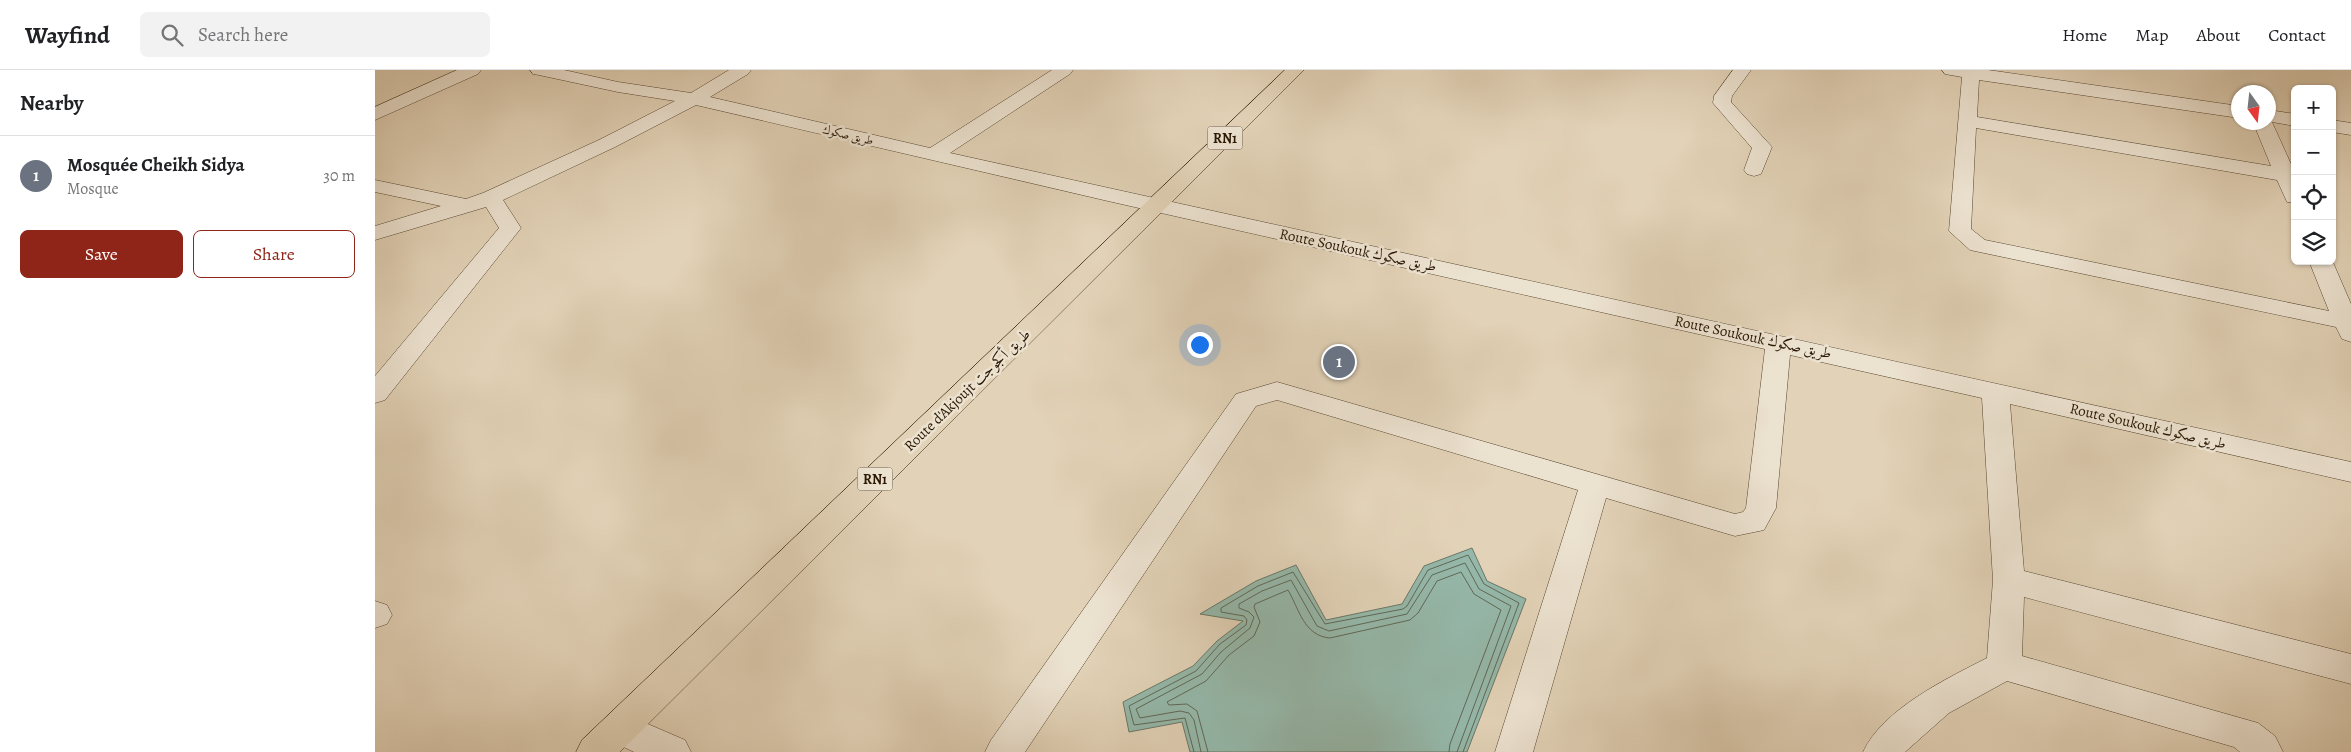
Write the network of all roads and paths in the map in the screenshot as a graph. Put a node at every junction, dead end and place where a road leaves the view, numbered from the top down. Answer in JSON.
{"nodes":[{"id":1,"x":472,"y":70,"type":"edge"},
{"id":2,"x":539,"y":70,"type":"edge"},
{"id":3,"x":742,"y":70,"type":"edge"},
{"id":4,"x":1064,"y":70,"type":"edge"},
{"id":5,"x":1295,"y":70,"type":"edge"},
{"id":6,"x":1742,"y":70,"type":"edge"},
{"id":7,"x":1951,"y":70,"type":"edge"},
{"id":8,"x":1971,"y":73,"type":"junction"},
{"id":9,"x":586,"y":74,"type":"edge"},
{"id":10,"x":694,"y":99,"type":"junction"},
{"id":11,"x":2231,"y":111,"type":"edge"},
{"id":12,"x":375,"y":114,"type":"edge"},
{"id":13,"x":2276,"y":117,"type":"edge"},
{"id":14,"x":2291,"y":119,"type":"edge"},
{"id":15,"x":1967,"y":121,"type":"junction"},
{"id":16,"x":2336,"y":127,"type":"edge"},
{"id":17,"x":2351,"y":129,"type":"edge"},
{"id":18,"x":2265,"y":130,"type":"edge"},
{"id":19,"x":933,"y":156,"type":"junction"},
{"id":20,"x":1754,"y":170,"type":"dead end"},
{"id":21,"x":2285,"y":175,"type":"junction"},
{"id":22,"x":375,"y":186,"type":"edge"},
{"id":23,"x":2291,"y":189,"type":"edge"},
{"id":24,"x":491,"y":198,"type":"junction"},
{"id":25,"x":466,"y":206,"type":"junction"},
{"id":26,"x":1155,"y":206,"type":"junction"},
{"id":27,"x":375,"y":233,"type":"edge"},
{"id":28,"x":2323,"y":265,"type":"edge"},
{"id":29,"x":2349,"y":328,"type":"edge"},
{"id":30,"x":1779,"y":343,"type":"junction"},
{"id":31,"x":1995,"y":392,"type":"junction"},
{"id":32,"x":375,"y":394,"type":"edge"},
{"id":33,"x":2351,"y":472,"type":"edge"},
{"id":34,"x":1595,"y":484,"type":"junction"},
{"id":35,"x":2009,"y":580,"type":"junction"},
{"id":36,"x":2004,"y":666,"type":"junction"},
{"id":37,"x":2351,"y":669,"type":"edge"},
{"id":38,"x":608,"y":740,"type":"edge"},
{"id":39,"x":671,"y":752,"type":"edge"},
{"id":40,"x":1004,"y":752,"type":"edge"},
{"id":41,"x":1514,"y":752,"type":"edge"},
{"id":42,"x":1882,"y":752,"type":"edge"},
{"id":43,"x":2264,"y":752,"type":"edge"}],
"edges":[{"from":1,"to":12,"type":"street"},
{"from":2,"to":9,"type":"street","name":"طريق صكوك"},
{"from":3,"to":10,"type":"street"},
{"from":4,"to":19,"type":"street"},
{"from":5,"to":26,"type":"highway","name":"Route d'Akjoujt طريق أكجوجت","number":"RN1"},
{"from":6,"to":20,"type":"street"},
{"from":7,"to":8,"type":"street"},
{"from":8,"to":11,"type":"street"},
{"from":8,"to":15,"type":"street"},
{"from":9,"to":10,"type":"street","name":"طريق صكوك"},
{"from":10,"to":19,"type":"street","name":"طريق صكوك"},
{"from":10,"to":24,"type":"street"},
{"from":13,"to":14,"type":"street"},
{"from":15,"to":21,"type":"street"},
{"from":15,"to":29,"type":"street"},
{"from":16,"to":17,"type":"street"},
{"from":18,"to":21,"type":"street"},
{"from":19,"to":26,"type":"street","name":"طريق صكوك"},
{"from":21,"to":23,"type":"street"},
{"from":22,"to":25,"type":"street"},
{"from":24,"to":25,"type":"street"},
{"from":24,"to":32,"type":"street"},
{"from":25,"to":27,"type":"street"},
{"from":26,"to":30,"type":"street","name":"Route Soukouk طريق صكوك"},
{"from":26,"to":38,"type":"highway","name":"Route d'Akjoujt طريق أكجوجت","number":"RN1"},
{"from":28,"to":29,"type":"street"},
{"from":30,"to":31,"type":"street","name":"Route Soukouk طريق صكوك"},
{"from":30,"to":34,"type":"street"},
{"from":31,"to":33,"type":"street","name":"Route Soukouk طريق صكوك"},
{"from":31,"to":35,"type":"street"},
{"from":34,"to":40,"type":"street"},
{"from":34,"to":41,"type":"street"},
{"from":35,"to":36,"type":"street"},
{"from":35,"to":37,"type":"street"},
{"from":36,"to":42,"type":"street"},
{"from":36,"to":43,"type":"street"},
{"from":38,"to":39,"type":"street"}]}
